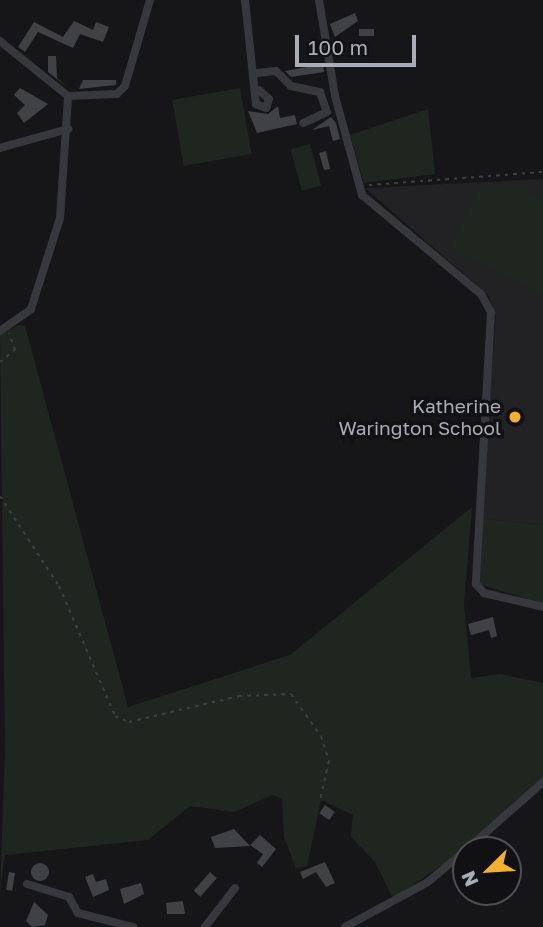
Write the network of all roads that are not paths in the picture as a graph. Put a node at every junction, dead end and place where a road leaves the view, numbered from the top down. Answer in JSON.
{"nodes":[{"id":1,"x":150,"y":0,"type":"edge"},
{"id":2,"x":245,"y":0,"type":"edge"},
{"id":3,"x":319,"y":0,"type":"edge"},
{"id":4,"x":0,"y":41,"type":"edge"},
{"id":5,"x":257,"y":73,"type":"junction"},
{"id":6,"x":259,"y":90,"type":"dead end"},
{"id":7,"x":68,"y":96,"type":"junction"},
{"id":8,"x":303,"y":123,"type":"dead end"},
{"id":9,"x":68,"y":129,"type":"junction"},
{"id":10,"x":0,"y":148,"type":"edge"},
{"id":11,"x":4,"y":329,"type":"edge"},
{"id":12,"x":543,"y":607,"type":"edge"},
{"id":13,"x":543,"y":782,"type":"edge"},
{"id":14,"x":482,"y":836,"type":"edge"},
{"id":15,"x":452,"y":862,"type":"edge"},
{"id":16,"x":27,"y":884,"type":"dead end"},
{"id":17,"x":235,"y":888,"type":"dead end"},
{"id":18,"x":133,"y":927,"type":"edge"},
{"id":19,"x":205,"y":927,"type":"edge"},
{"id":20,"x":345,"y":927,"type":"edge"}],
"edges":[{"from":1,"to":7,"type":"street"},
{"from":2,"to":5,"type":"street"},
{"from":3,"to":12,"type":"street"},
{"from":4,"to":7,"type":"street"},
{"from":5,"to":6,"type":"street"},
{"from":5,"to":8,"type":"street"},
{"from":7,"to":9,"type":"street"},
{"from":9,"to":10,"type":"street"},
{"from":9,"to":11,"type":"street"},
{"from":13,"to":14,"type":"street"},
{"from":15,"to":20,"type":"street"},
{"from":16,"to":18,"type":"street"},
{"from":17,"to":19,"type":"street"}]}
